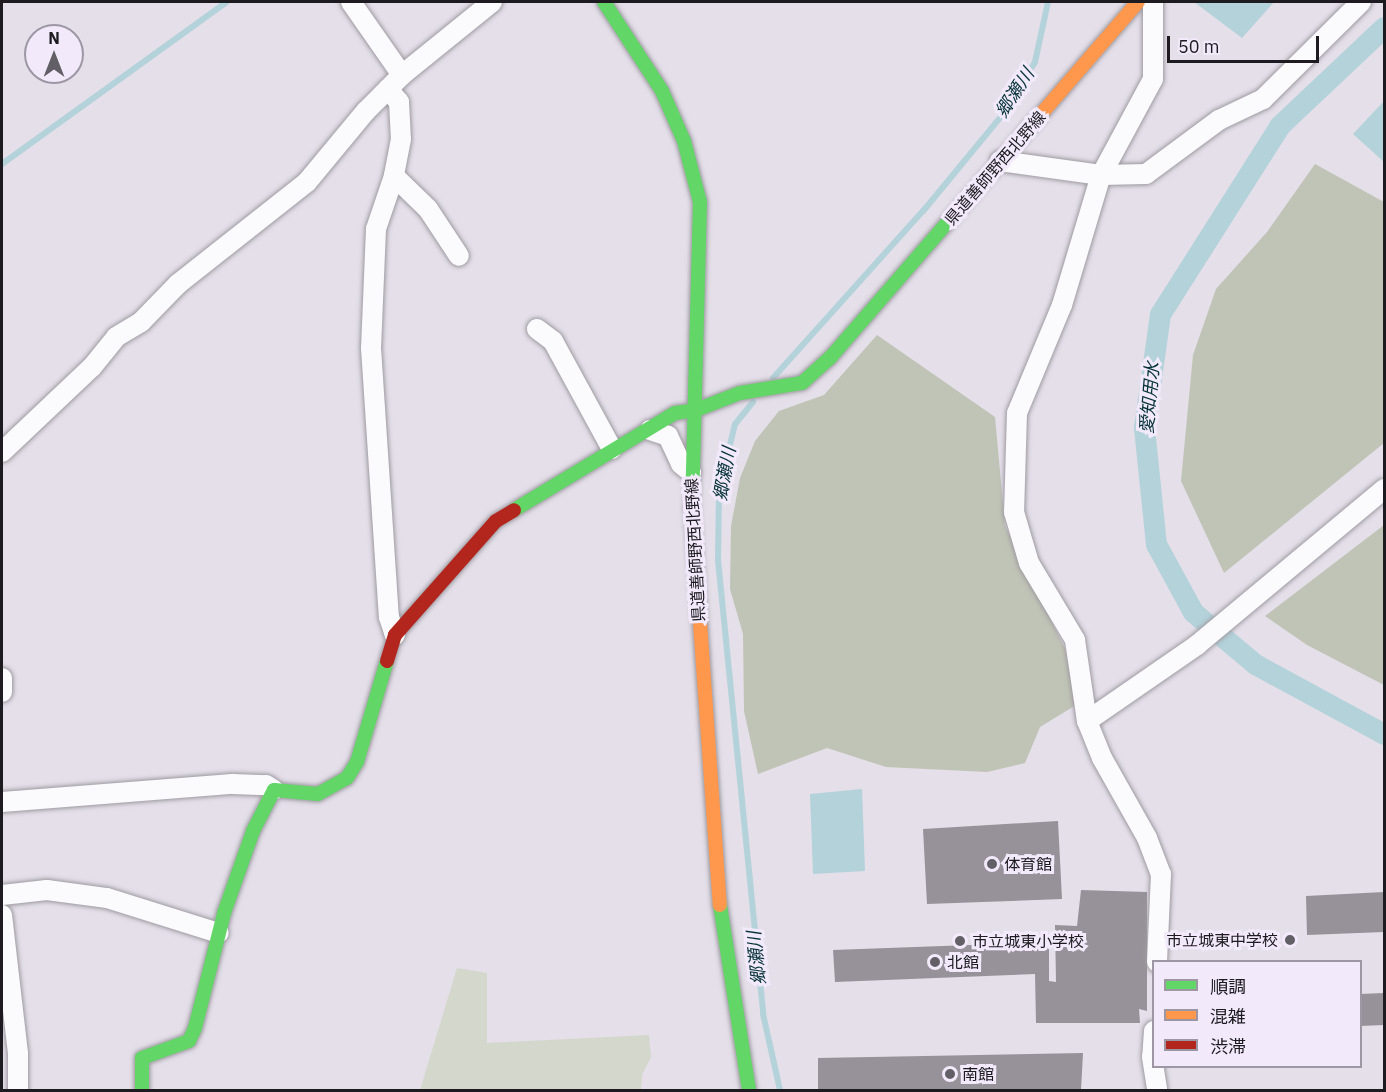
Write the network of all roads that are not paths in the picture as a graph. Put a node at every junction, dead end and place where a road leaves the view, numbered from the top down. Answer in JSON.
{"nodes":[{"id":1,"x":351,"y":2,"type":"edge"},
{"id":2,"x":492,"y":2,"type":"edge"},
{"id":3,"x":604,"y":2,"type":"edge"},
{"id":4,"x":1138,"y":2,"type":"edge"},
{"id":5,"x":1153,"y":2,"type":"edge"},
{"id":6,"x":1362,"y":2,"type":"edge"},
{"id":7,"x":395,"y":82,"type":"junction"},
{"id":8,"x":1000,"y":161,"type":"junction"},
{"id":9,"x":1101,"y":175,"type":"junction"},
{"id":10,"x":394,"y":176,"type":"junction"},
{"id":11,"x":459,"y":256,"type":"dead end"},
{"id":12,"x":537,"y":329,"type":"dead end"},
{"id":13,"x":696,"y":410,"type":"junction"},
{"id":14,"x":650,"y":430,"type":"junction"},
{"id":15,"x":612,"y":448,"type":"junction"},
{"id":16,"x":2,"y":452,"type":"edge"},
{"id":17,"x":691,"y":472,"type":"junction"},
{"id":18,"x":1384,"y":489,"type":"edge"},
{"id":19,"x":394,"y":636,"type":"junction"},
{"id":20,"x":2,"y":678,"type":"edge"},
{"id":21,"x":2,"y":692,"type":"edge"},
{"id":22,"x":1087,"y":721,"type":"junction"},
{"id":23,"x":274,"y":790,"type":"junction"},
{"id":24,"x":2,"y":802,"type":"edge"},
{"id":25,"x":2,"y":895,"type":"edge"},
{"id":26,"x":2,"y":915,"type":"edge"},
{"id":27,"x":219,"y":933,"type":"junction"},
{"id":28,"x":3,"y":936,"type":"edge"},
{"id":29,"x":1158,"y":960,"type":"edge"},
{"id":30,"x":1154,"y":1068,"type":"edge"},
{"id":31,"x":18,"y":1090,"type":"edge"},
{"id":32,"x":142,"y":1090,"type":"edge"},
{"id":33,"x":749,"y":1090,"type":"edge"},
{"id":34,"x":1157,"y":1090,"type":"edge"}],
"edges":[{"from":1,"to":7,"type":"street"},
{"from":2,"to":7,"type":"street"},
{"from":3,"to":13,"type":"street"},
{"from":4,"to":8,"type":"street","name":"県道善師野西北野線"},
{"from":5,"to":9,"type":"street"},
{"from":6,"to":9,"type":"street"},
{"from":7,"to":10,"type":"street"},
{"from":7,"to":16,"type":"street"},
{"from":8,"to":9,"type":"street"},
{"from":8,"to":13,"type":"street","name":"県道善師野西北野線"},
{"from":9,"to":22,"type":"street"},
{"from":10,"to":11,"type":"street"},
{"from":10,"to":19,"type":"street"},
{"from":12,"to":15,"type":"street"},
{"from":13,"to":14,"type":"street"},
{"from":13,"to":17,"type":"street","name":"県道善師野西北野線"},
{"from":14,"to":15,"type":"street"},
{"from":14,"to":17,"type":"street"},
{"from":15,"to":19,"type":"street"},
{"from":17,"to":33,"type":"street","name":"県道善師野西北野線"},
{"from":18,"to":22,"type":"street"},
{"from":19,"to":23,"type":"street"},
{"from":20,"to":21,"type":"street"},
{"from":22,"to":29,"type":"street"},
{"from":23,"to":24,"type":"street"},
{"from":23,"to":27,"type":"street"},
{"from":25,"to":27,"type":"street"},
{"from":26,"to":28,"type":"street"},
{"from":27,"to":32,"type":"street"},
{"from":28,"to":31,"type":"street"},
{"from":30,"to":34,"type":"street"}]}
